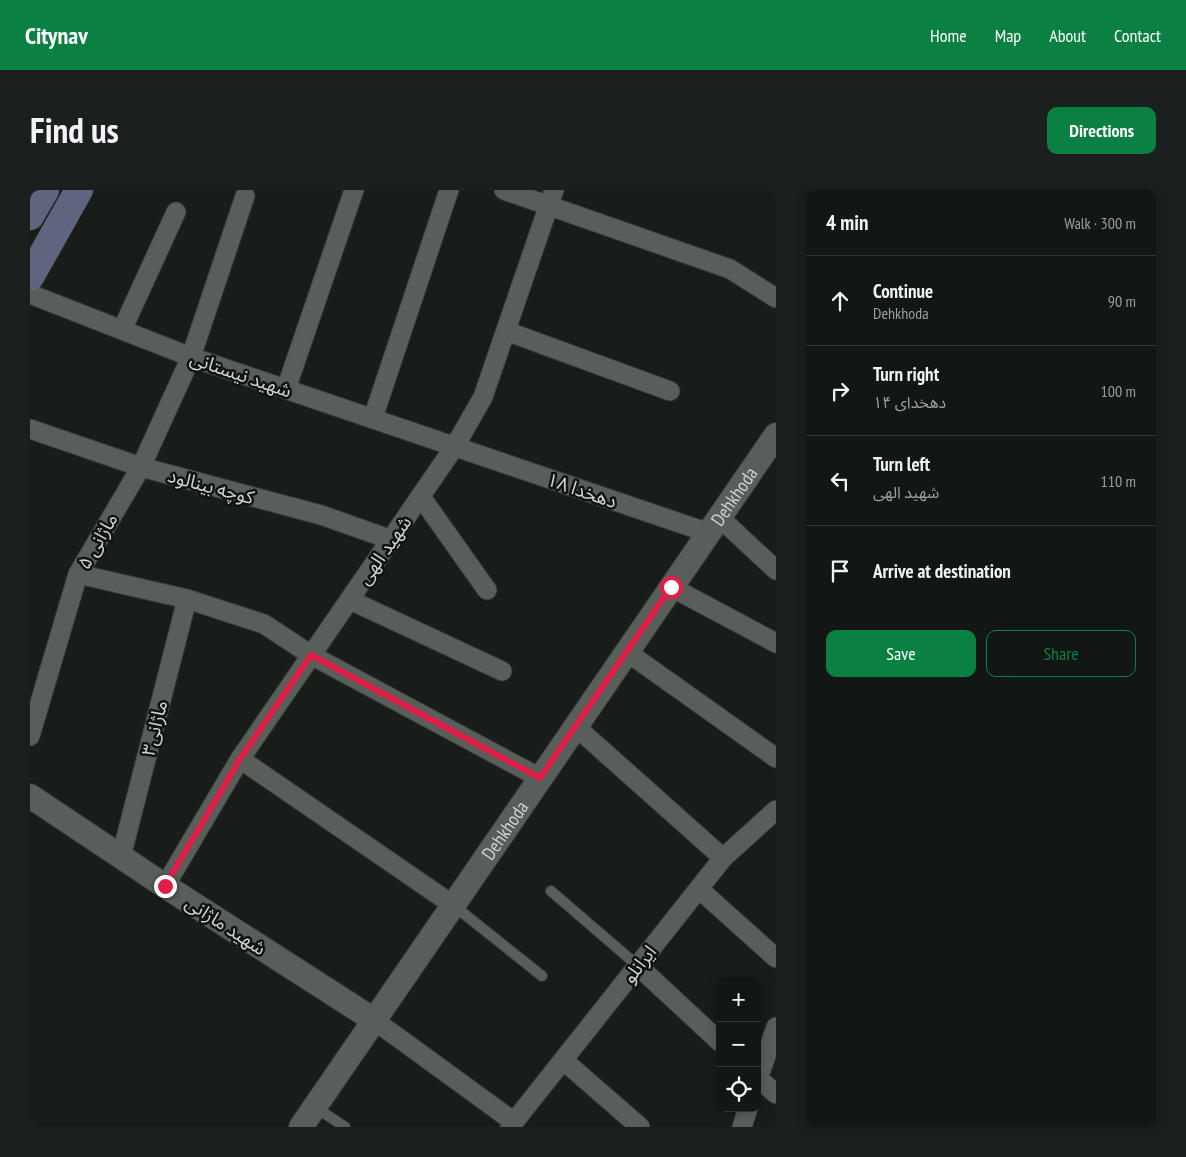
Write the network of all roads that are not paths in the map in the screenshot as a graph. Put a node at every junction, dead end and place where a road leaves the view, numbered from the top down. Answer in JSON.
{"nodes":[{"id":1,"x":45,"y":190,"type":"edge"},
{"id":2,"x":79,"y":190,"type":"edge"},
{"id":3,"x":354,"y":190,"type":"edge"},
{"id":4,"x":449,"y":190,"type":"edge"},
{"id":5,"x":504,"y":190,"type":"edge"},
{"id":6,"x":245,"y":196,"type":"dead end"},
{"id":7,"x":552,"y":197,"type":"edge"},
{"id":8,"x":176,"y":212,"type":"dead end"},
{"id":9,"x":30,"y":216,"type":"edge"},
{"id":10,"x":30,"y":277,"type":"edge"},
{"id":11,"x":30,"y":294,"type":"edge"},
{"id":12,"x":776,"y":298,"type":"edge"},
{"id":13,"x":122,"y":330,"type":"junction"},
{"id":14,"x":506,"y":331,"type":"junction"},
{"id":15,"x":191,"y":357,"type":"junction"},
{"id":16,"x":286,"y":389,"type":"junction"},
{"id":17,"x":670,"y":391,"type":"dead end"},
{"id":18,"x":373,"y":418,"type":"junction"},
{"id":19,"x":30,"y":429,"type":"edge"},
{"id":20,"x":776,"y":435,"type":"edge"},
{"id":21,"x":455,"y":446,"type":"junction"},
{"id":22,"x":141,"y":467,"type":"junction"},
{"id":23,"x":421,"y":497,"type":"junction"},
{"id":24,"x":714,"y":525,"type":"junction"},
{"id":25,"x":392,"y":540,"type":"junction"},
{"id":26,"x":776,"y":570,"type":"edge"},
{"id":27,"x":78,"y":574,"type":"junction"},
{"id":28,"x":671,"y":587,"type":"junction"},
{"id":29,"x":488,"y":590,"type":"dead end"},
{"id":30,"x":187,"y":599,"type":"junction"},
{"id":31,"x":350,"y":600,"type":"junction"},
{"id":32,"x":776,"y":643,"type":"edge"},
{"id":33,"x":627,"y":652,"type":"junction"},
{"id":34,"x":311,"y":655,"type":"junction"},
{"id":35,"x":502,"y":671,"type":"dead end"},
{"id":36,"x":576,"y":726,"type":"junction"},
{"id":37,"x":30,"y":736,"type":"edge"},
{"id":38,"x":776,"y":758,"type":"edge"},
{"id":39,"x":240,"y":759,"type":"junction"},
{"id":40,"x":540,"y":778,"type":"junction"},
{"id":41,"x":30,"y":796,"type":"edge"},
{"id":42,"x":776,"y":810,"type":"edge"},
{"id":43,"x":121,"y":857,"type":"junction"},
{"id":44,"x":723,"y":858,"type":"junction"},
{"id":45,"x":165,"y":886,"type":"junction"},
{"id":46,"x":699,"y":889,"type":"junction"},
{"id":47,"x":551,"y":891,"type":"dead end"},
{"id":48,"x":453,"y":905,"type":"junction"},
{"id":49,"x":776,"y":958,"type":"edge"},
{"id":50,"x":638,"y":966,"type":"junction"},
{"id":51,"x":542,"y":976,"type":"dead end"},
{"id":52,"x":374,"y":1020,"type":"junction"},
{"id":53,"x":776,"y":1027,"type":"edge"},
{"id":54,"x":716,"y":1038,"type":"edge"},
{"id":55,"x":563,"y":1060,"type":"junction"},
{"id":56,"x":761,"y":1070,"type":"edge"},
{"id":57,"x":761,"y":1082,"type":"edge"},
{"id":58,"x":776,"y":1094,"type":"edge"},
{"id":59,"x":315,"y":1107,"type":"junction"},
{"id":60,"x":747,"y":1112,"type":"edge"},
{"id":61,"x":512,"y":1124,"type":"edge"},
{"id":62,"x":302,"y":1127,"type":"edge"},
{"id":63,"x":345,"y":1127,"type":"edge"},
{"id":64,"x":640,"y":1127,"type":"edge"},
{"id":65,"x":742,"y":1127,"type":"edge"}],
"edges":[{"from":1,"to":9,"type":"main road"},
{"from":2,"to":10,"type":"main road"},
{"from":3,"to":16,"type":"street"},
{"from":4,"to":18,"type":"street"},
{"from":5,"to":7,"type":"street"},
{"from":6,"to":15,"type":"street","name":"۵ ماژانی"},
{"from":7,"to":12,"type":"street"},
{"from":7,"to":14,"type":"street","name":"شهید الهی"},
{"from":8,"to":13,"type":"street"},
{"from":11,"to":13,"type":"street","name":"شهید نیستانی"},
{"from":13,"to":15,"type":"street","name":"شهید نیستانی"},
{"from":14,"to":17,"type":"street"},
{"from":14,"to":21,"type":"street","name":"شهید الهی"},
{"from":15,"to":16,"type":"street","name":"شهید نیستانی"},
{"from":15,"to":22,"type":"street","name":"۵ ماژانی"},
{"from":16,"to":18,"type":"street","name":"شهید نیستانی"},
{"from":18,"to":21,"type":"street","name":"شهید نیستانی"},
{"from":19,"to":22,"type":"street","name":"کوچه بینالود"},
{"from":20,"to":24,"type":"street","name":"Dehkhoda"},
{"from":21,"to":23,"type":"street","name":"شهید الهی"},
{"from":21,"to":24,"type":"street","name":"دهخدا ۱۸"},
{"from":22,"to":25,"type":"street","name":"کوچه بینالود"},
{"from":22,"to":27,"type":"street","name":"۵ ماژانی"},
{"from":23,"to":25,"type":"street","name":"شهید الهی"},
{"from":23,"to":29,"type":"street"},
{"from":24,"to":26,"type":"street"},
{"from":24,"to":28,"type":"street","name":"Dehkhoda"},
{"from":25,"to":31,"type":"street","name":"شهید الهی"},
{"from":27,"to":30,"type":"street"},
{"from":27,"to":37,"type":"street","name":"۵ ماژانی"},
{"from":28,"to":32,"type":"street"},
{"from":28,"to":33,"type":"street","name":"Dehkhoda"},
{"from":30,"to":34,"type":"street"},
{"from":30,"to":43,"type":"street","name":"ماژانی۳"},
{"from":31,"to":34,"type":"street","name":"شهید الهی"},
{"from":31,"to":35,"type":"street"},
{"from":33,"to":36,"type":"street","name":"Dehkhoda"},
{"from":33,"to":38,"type":"street"},
{"from":34,"to":39,"type":"street","name":"شهید الهی"},
{"from":34,"to":40,"type":"street"},
{"from":36,"to":40,"type":"street","name":"Dehkhoda"},
{"from":36,"to":44,"type":"street"},
{"from":39,"to":45,"type":"street","name":"شهید الهی"},
{"from":39,"to":48,"type":"street"},
{"from":40,"to":48,"type":"street","name":"Dehkhoda"},
{"from":41,"to":43,"type":"street","name":"شهید ماژانی"},
{"from":42,"to":44,"type":"street","name":"ایرانلو"},
{"from":43,"to":45,"type":"street","name":"شهید ماژانی"},
{"from":44,"to":46,"type":"street","name":"ایرانلو"},
{"from":45,"to":52,"type":"street","name":"شهید ماژانی"},
{"from":46,"to":49,"type":"street"},
{"from":46,"to":50,"type":"street","name":"ایرانلو"},
{"from":47,"to":50,"type":"lane"},
{"from":48,"to":51,"type":"lane"},
{"from":48,"to":52,"type":"street","name":"Dehkhoda"},
{"from":50,"to":54,"type":"street"},
{"from":50,"to":55,"type":"street","name":"ایرانلو"},
{"from":52,"to":59,"type":"street","name":"Dehkhoda"},
{"from":52,"to":61,"type":"street"},
{"from":53,"to":56,"type":"street"},
{"from":55,"to":61,"type":"street","name":"ایرانلو"},
{"from":55,"to":64,"type":"street"},
{"from":57,"to":58,"type":"street"},
{"from":59,"to":62,"type":"street","name":"Dehkhoda"},
{"from":59,"to":63,"type":"lane"},
{"from":60,"to":65,"type":"street"}]}
